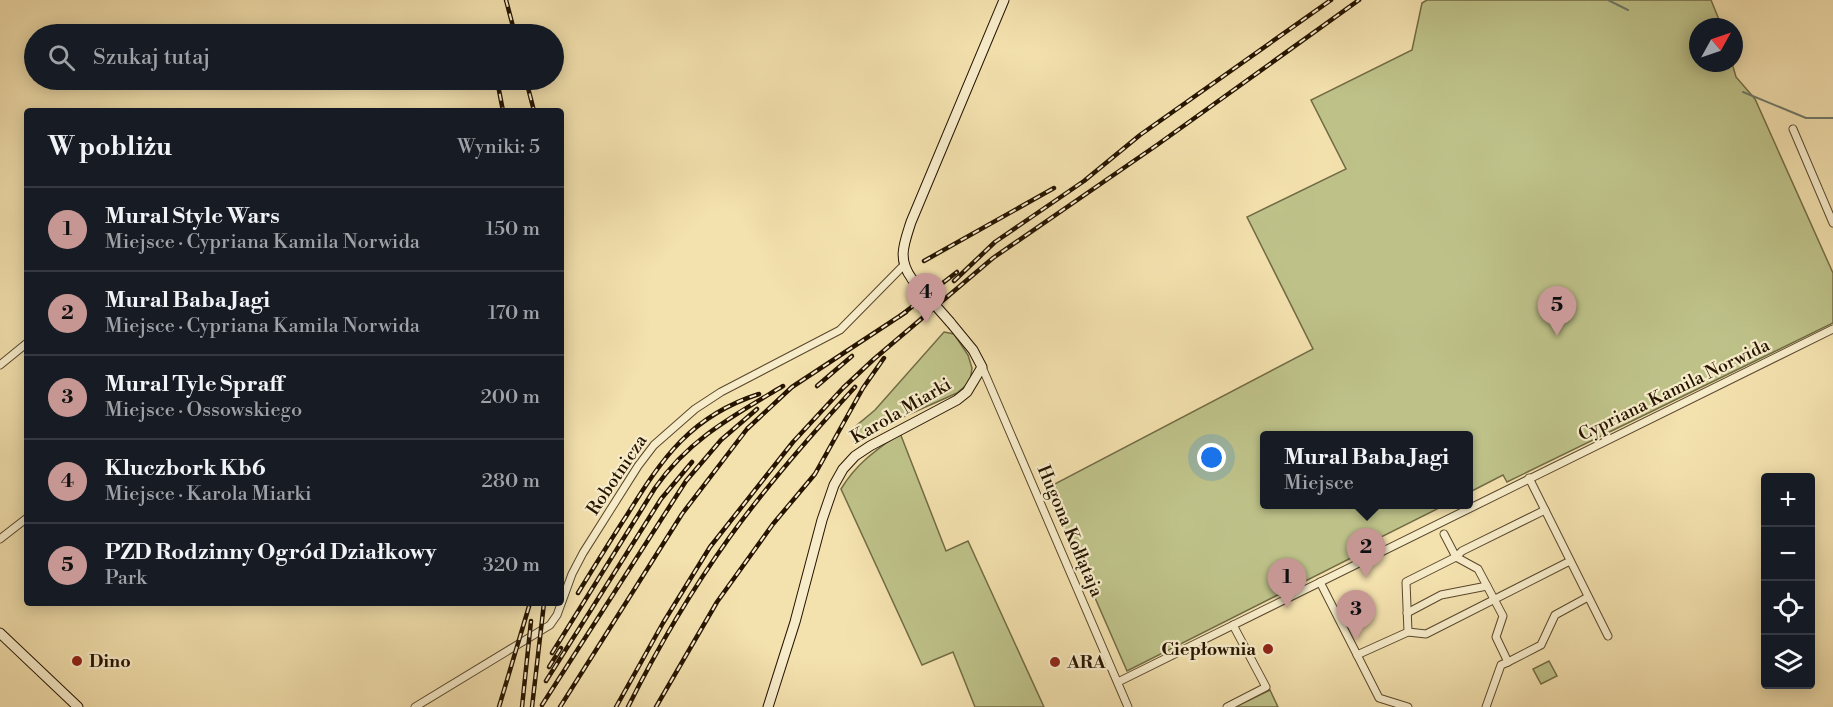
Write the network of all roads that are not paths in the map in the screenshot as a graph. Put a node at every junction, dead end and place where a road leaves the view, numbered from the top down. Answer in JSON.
{"nodes":[{"id":1,"x":1004,"y":0,"type":"edge"},
{"id":2,"x":1793,"y":129,"type":"dead end"},
{"id":3,"x":1833,"y":224,"type":"edge"},
{"id":4,"x":904,"y":265,"type":"junction"},
{"id":5,"x":1833,"y":329,"type":"edge"},
{"id":6,"x":24,"y":345,"type":"edge"},
{"id":7,"x":0,"y":365,"type":"edge"},
{"id":8,"x":982,"y":367,"type":"junction"},
{"id":9,"x":1529,"y":478,"type":"junction"},
{"id":10,"x":1473,"y":506,"type":"edge"},
{"id":11,"x":1467,"y":509,"type":"edge"},
{"id":12,"x":1545,"y":510,"type":"junction"},
{"id":13,"x":24,"y":520,"type":"edge"},
{"id":14,"x":1443,"y":534,"type":"dead end"},
{"id":15,"x":0,"y":540,"type":"edge"},
{"id":16,"x":1456,"y":557,"type":"junction"},
{"id":17,"x":1570,"y":561,"type":"junction"},
{"id":18,"x":1320,"y":582,"type":"junction"},
{"id":19,"x":1487,"y":586,"type":"junction"},
{"id":20,"x":564,"y":596,"type":"edge"},
{"id":21,"x":1588,"y":597,"type":"junction"},
{"id":22,"x":1494,"y":599,"type":"junction"},
{"id":23,"x":560,"y":606,"type":"edge"},
{"id":24,"x":1407,"y":613,"type":"junction"},
{"id":25,"x":1233,"y":624,"type":"junction"},
{"id":26,"x":1408,"y":632,"type":"junction"},
{"id":27,"x":0,"y":633,"type":"edge"},
{"id":28,"x":1608,"y":636,"type":"dead end"},
{"id":29,"x":1357,"y":655,"type":"junction"},
{"id":30,"x":1508,"y":662,"type":"junction"},
{"id":31,"x":1118,"y":682,"type":"junction"},
{"id":32,"x":78,"y":707,"type":"edge"},
{"id":33,"x":415,"y":707,"type":"edge"},
{"id":34,"x":768,"y":707,"type":"edge"},
{"id":35,"x":1128,"y":707,"type":"edge"},
{"id":36,"x":1227,"y":707,"type":"edge"},
{"id":37,"x":1408,"y":707,"type":"edge"},
{"id":38,"x":1486,"y":707,"type":"edge"}],
"edges":[{"from":1,"to":4,"type":"street"},
{"from":2,"to":3,"type":"street"},
{"from":4,"to":8,"type":"street","bridge":true},
{"from":4,"to":20,"type":"street","name":"Robotnicza"},
{"from":5,"to":9,"type":"street","name":"Cypriana Kamila Norwida"},
{"from":6,"to":7,"type":"street"},
{"from":8,"to":31,"type":"street","name":"Hugona Kołłątaja"},
{"from":8,"to":34,"type":"street","name":"Karola Miarki"},
{"from":9,"to":10,"type":"street","name":"Cypriana Kamila Norwida"},
{"from":9,"to":12,"type":"street"},
{"from":11,"to":18,"type":"street","name":"Cypriana Kamila Norwida"},
{"from":12,"to":16,"type":"street"},
{"from":12,"to":17,"type":"street"},
{"from":13,"to":15,"type":"street"},
{"from":14,"to":16,"type":"street"},
{"from":16,"to":19,"type":"street"},
{"from":16,"to":24,"type":"street"},
{"from":17,"to":21,"type":"street"},
{"from":17,"to":22,"type":"street"},
{"from":18,"to":25,"type":"street","name":"Cypriana Kamila Norwida"},
{"from":18,"to":29,"type":"street"},
{"from":19,"to":22,"type":"street"},
{"from":19,"to":24,"type":"street"},
{"from":21,"to":28,"type":"street"},
{"from":21,"to":30,"type":"street"},
{"from":22,"to":26,"type":"street"},
{"from":22,"to":30,"type":"street"},
{"from":23,"to":33,"type":"street","name":"Robotnicza"},
{"from":24,"to":26,"type":"street"},
{"from":25,"to":31,"type":"street","name":"Cypriana Kamila Norwida"},
{"from":25,"to":36,"type":"street"},
{"from":26,"to":29,"type":"street"},
{"from":27,"to":32,"type":"street"},
{"from":29,"to":37,"type":"street"},
{"from":30,"to":38,"type":"street"},
{"from":31,"to":35,"type":"street","name":"Hugona Kołłątaja"}]}
